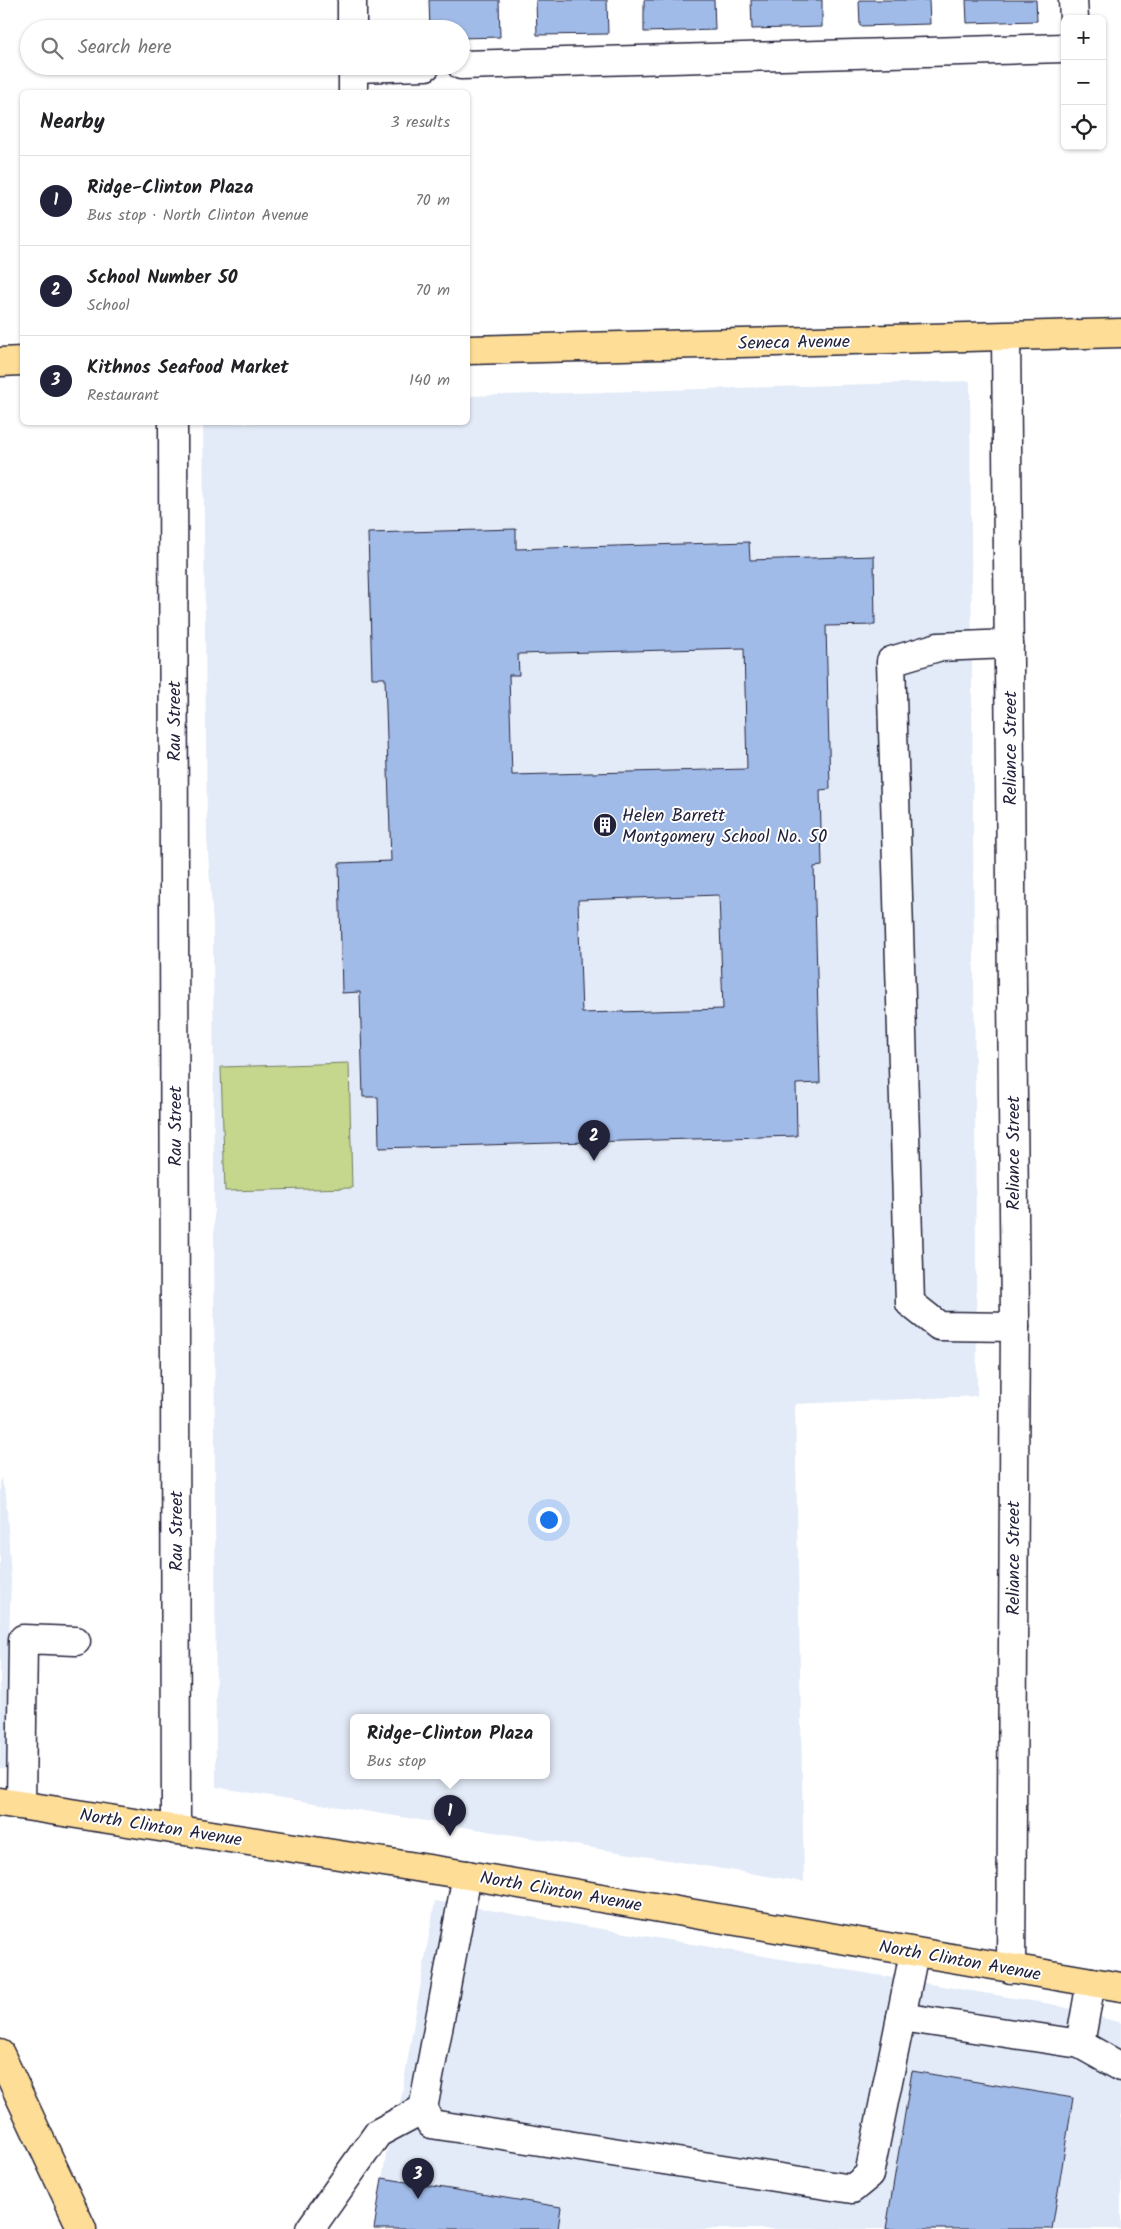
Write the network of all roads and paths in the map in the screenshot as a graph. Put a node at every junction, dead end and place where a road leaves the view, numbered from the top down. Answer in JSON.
{"nodes":[{"id":1,"x":352,"y":0,"type":"edge"},
{"id":2,"x":1073,"y":0,"type":"edge"},
{"id":3,"x":1074,"y":15,"type":"edge"},
{"id":4,"x":352,"y":20,"type":"edge"},
{"id":5,"x":1061,"y":48,"type":"edge"},
{"id":6,"x":470,"y":65,"type":"edge"},
{"id":7,"x":1121,"y":333,"type":"edge"},
{"id":8,"x":1006,"y":337,"type":"junction"},
{"id":9,"x":470,"y":350,"type":"edge"},
{"id":10,"x":20,"y":361,"type":"edge"},
{"id":11,"x":0,"y":362,"type":"edge"},
{"id":12,"x":173,"y":425,"type":"edge"},
{"id":13,"x":1009,"y":644,"type":"junction"},
{"id":14,"x":1014,"y":1327,"type":"junction"},
{"id":15,"x":76,"y":1641,"type":"dead end"},
{"id":16,"x":10,"y":1803,"type":"edge"},
{"id":17,"x":176,"y":1830,"type":"junction"},
{"id":18,"x":468,"y":1875,"type":"junction"},
{"id":19,"x":914,"y":1953,"type":"junction"},
{"id":20,"x":1011,"y":1969,"type":"junction"},
{"id":21,"x":1091,"y":1982,"type":"junction"},
{"id":22,"x":1121,"y":1987,"type":"edge"},
{"id":23,"x":901,"y":2017,"type":"junction"},
{"id":24,"x":1080,"y":2044,"type":"junction"},
{"id":25,"x":0,"y":2054,"type":"edge"},
{"id":26,"x":1121,"y":2067,"type":"edge"},
{"id":27,"x":423,"y":2109,"type":"junction"},
{"id":28,"x":82,"y":2229,"type":"edge"},
{"id":29,"x":310,"y":2229,"type":"edge"}],
"edges":[{"from":1,"to":4,"type":"street"},
{"from":2,"to":3,"type":"street"},
{"from":5,"to":6,"type":"street"},
{"from":7,"to":8,"type":"main road","name":"Seneca Avenue"},
{"from":8,"to":9,"type":"main road","name":"Seneca Avenue"},
{"from":8,"to":13,"type":"street","name":"Reliance Street"},
{"from":10,"to":11,"type":"main road"},
{"from":12,"to":17,"type":"street","name":"Rau Street"},
{"from":13,"to":14,"type":"street","name":"Reliance Street"},
{"from":13,"to":14,"type":"street"},
{"from":14,"to":20,"type":"street","name":"Reliance Street"},
{"from":15,"to":16,"type":"street"},
{"from":16,"to":17,"type":"main road","name":"North Clinton Avenue"},
{"from":17,"to":18,"type":"main road","name":"North Clinton Avenue"},
{"from":18,"to":19,"type":"main road","name":"North Clinton Avenue"},
{"from":18,"to":27,"type":"street"},
{"from":19,"to":20,"type":"main road","name":"North Clinton Avenue"},
{"from":19,"to":23,"type":"street"},
{"from":20,"to":21,"type":"main road","name":"North Clinton Avenue"},
{"from":21,"to":22,"type":"main road","name":"North Clinton Avenue"},
{"from":21,"to":24,"type":"street"},
{"from":23,"to":24,"type":"street"},
{"from":23,"to":27,"type":"street"},
{"from":24,"to":26,"type":"street"},
{"from":25,"to":28,"type":"main road"},
{"from":27,"to":29,"type":"street"}]}
